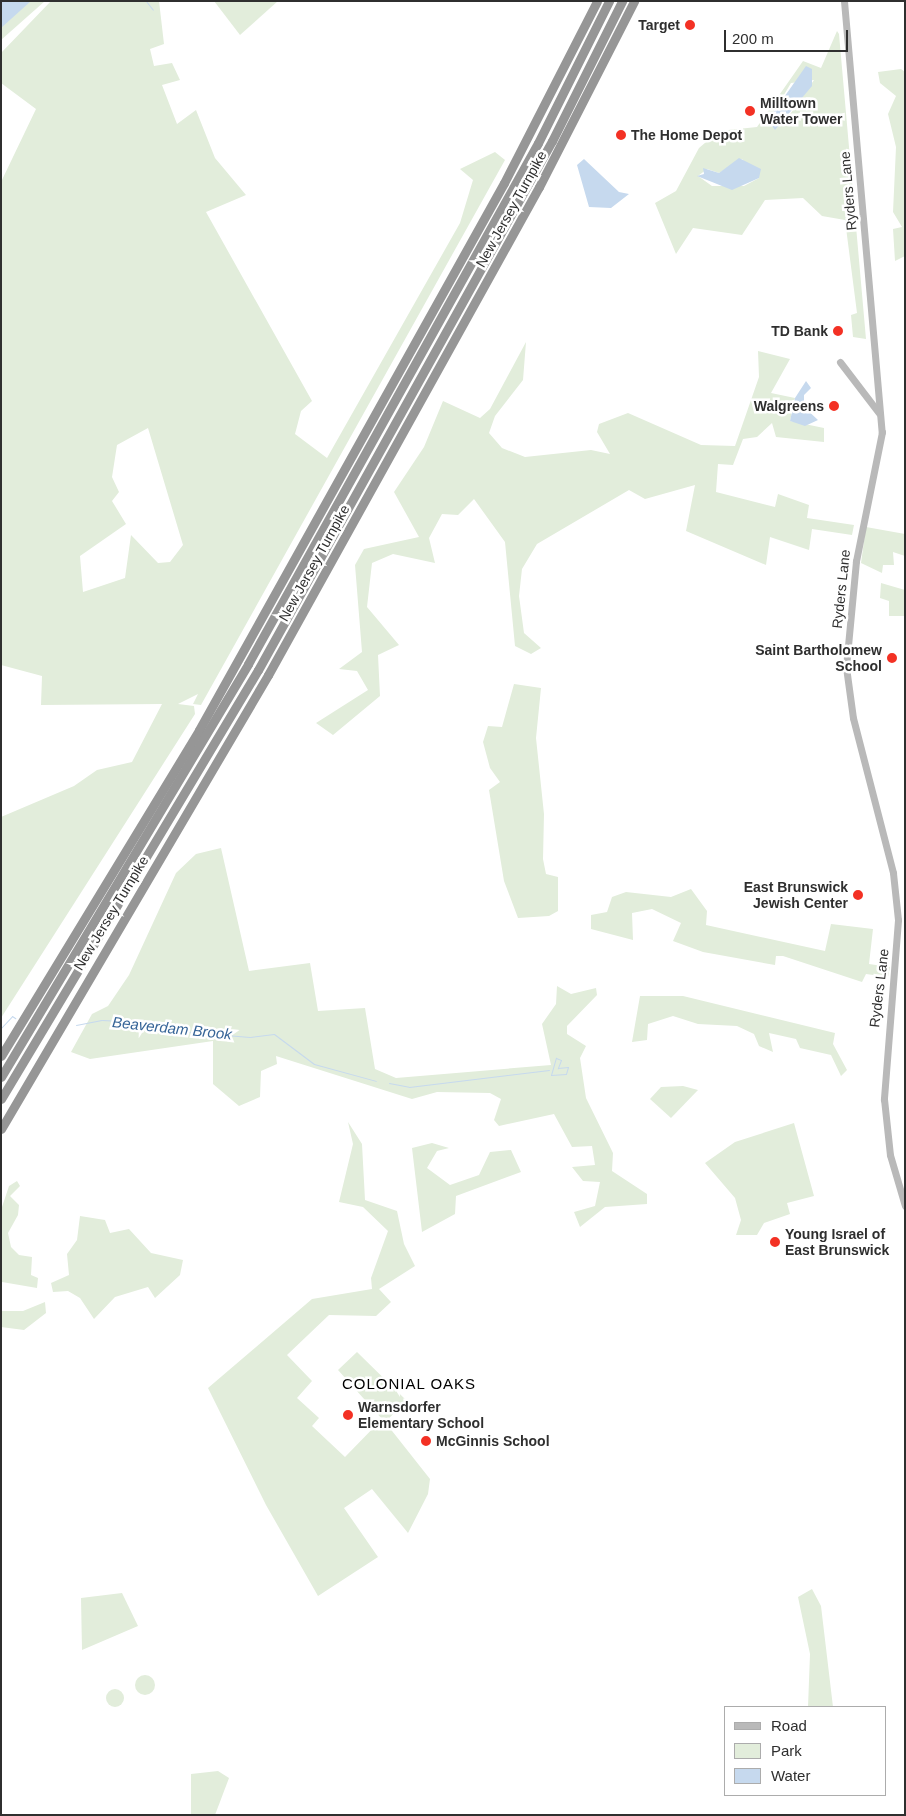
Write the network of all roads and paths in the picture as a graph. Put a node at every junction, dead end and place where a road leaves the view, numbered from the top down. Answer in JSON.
{"nodes":[{"id":1,"x":597,"y":1,"type":"edge"},
{"id":2,"x":609,"y":1,"type":"edge"},
{"id":3,"x":622,"y":1,"type":"edge"},
{"id":4,"x":634,"y":1,"type":"edge"},
{"id":5,"x":844,"y":1,"type":"edge"},
{"id":6,"x":840,"y":362,"type":"dead end"},
{"id":7,"x":880,"y":414,"type":"junction"},
{"id":8,"x":1,"y":1056,"type":"edge"},
{"id":9,"x":23,"y":1064,"type":"junction"},
{"id":10,"x":34,"y":1070,"type":"junction"},
{"id":11,"x":1,"y":1077,"type":"edge"},
{"id":12,"x":1,"y":1100,"type":"edge"},
{"id":13,"x":1,"y":1105,"type":"edge"},
{"id":14,"x":1,"y":1129,"type":"edge"},
{"id":15,"x":1,"y":1134,"type":"edge"},
{"id":16,"x":905,"y":1206,"type":"edge"}],
"edges":[{"from":1,"to":8,"type":"highway","name":"New Jersey Turnpike"},
{"from":2,"to":11,"type":"highway","name":"New Jersey Turnpike"},
{"from":3,"to":9,"type":"highway","name":"New Jersey Turnpike"},
{"from":4,"to":10,"type":"highway","name":"New Jersey Turnpike"},
{"from":5,"to":7,"type":"main road","name":"Ryders Lane"},
{"from":6,"to":7,"type":"main road"},
{"from":7,"to":16,"type":"main road","name":"Ryders Lane"},
{"from":9,"to":12,"type":"highway","name":"New Jersey Turnpike"},
{"from":9,"to":13,"type":"highway"},
{"from":10,"to":14,"type":"highway","name":"New Jersey Turnpike"},
{"from":10,"to":15,"type":"highway"}]}
